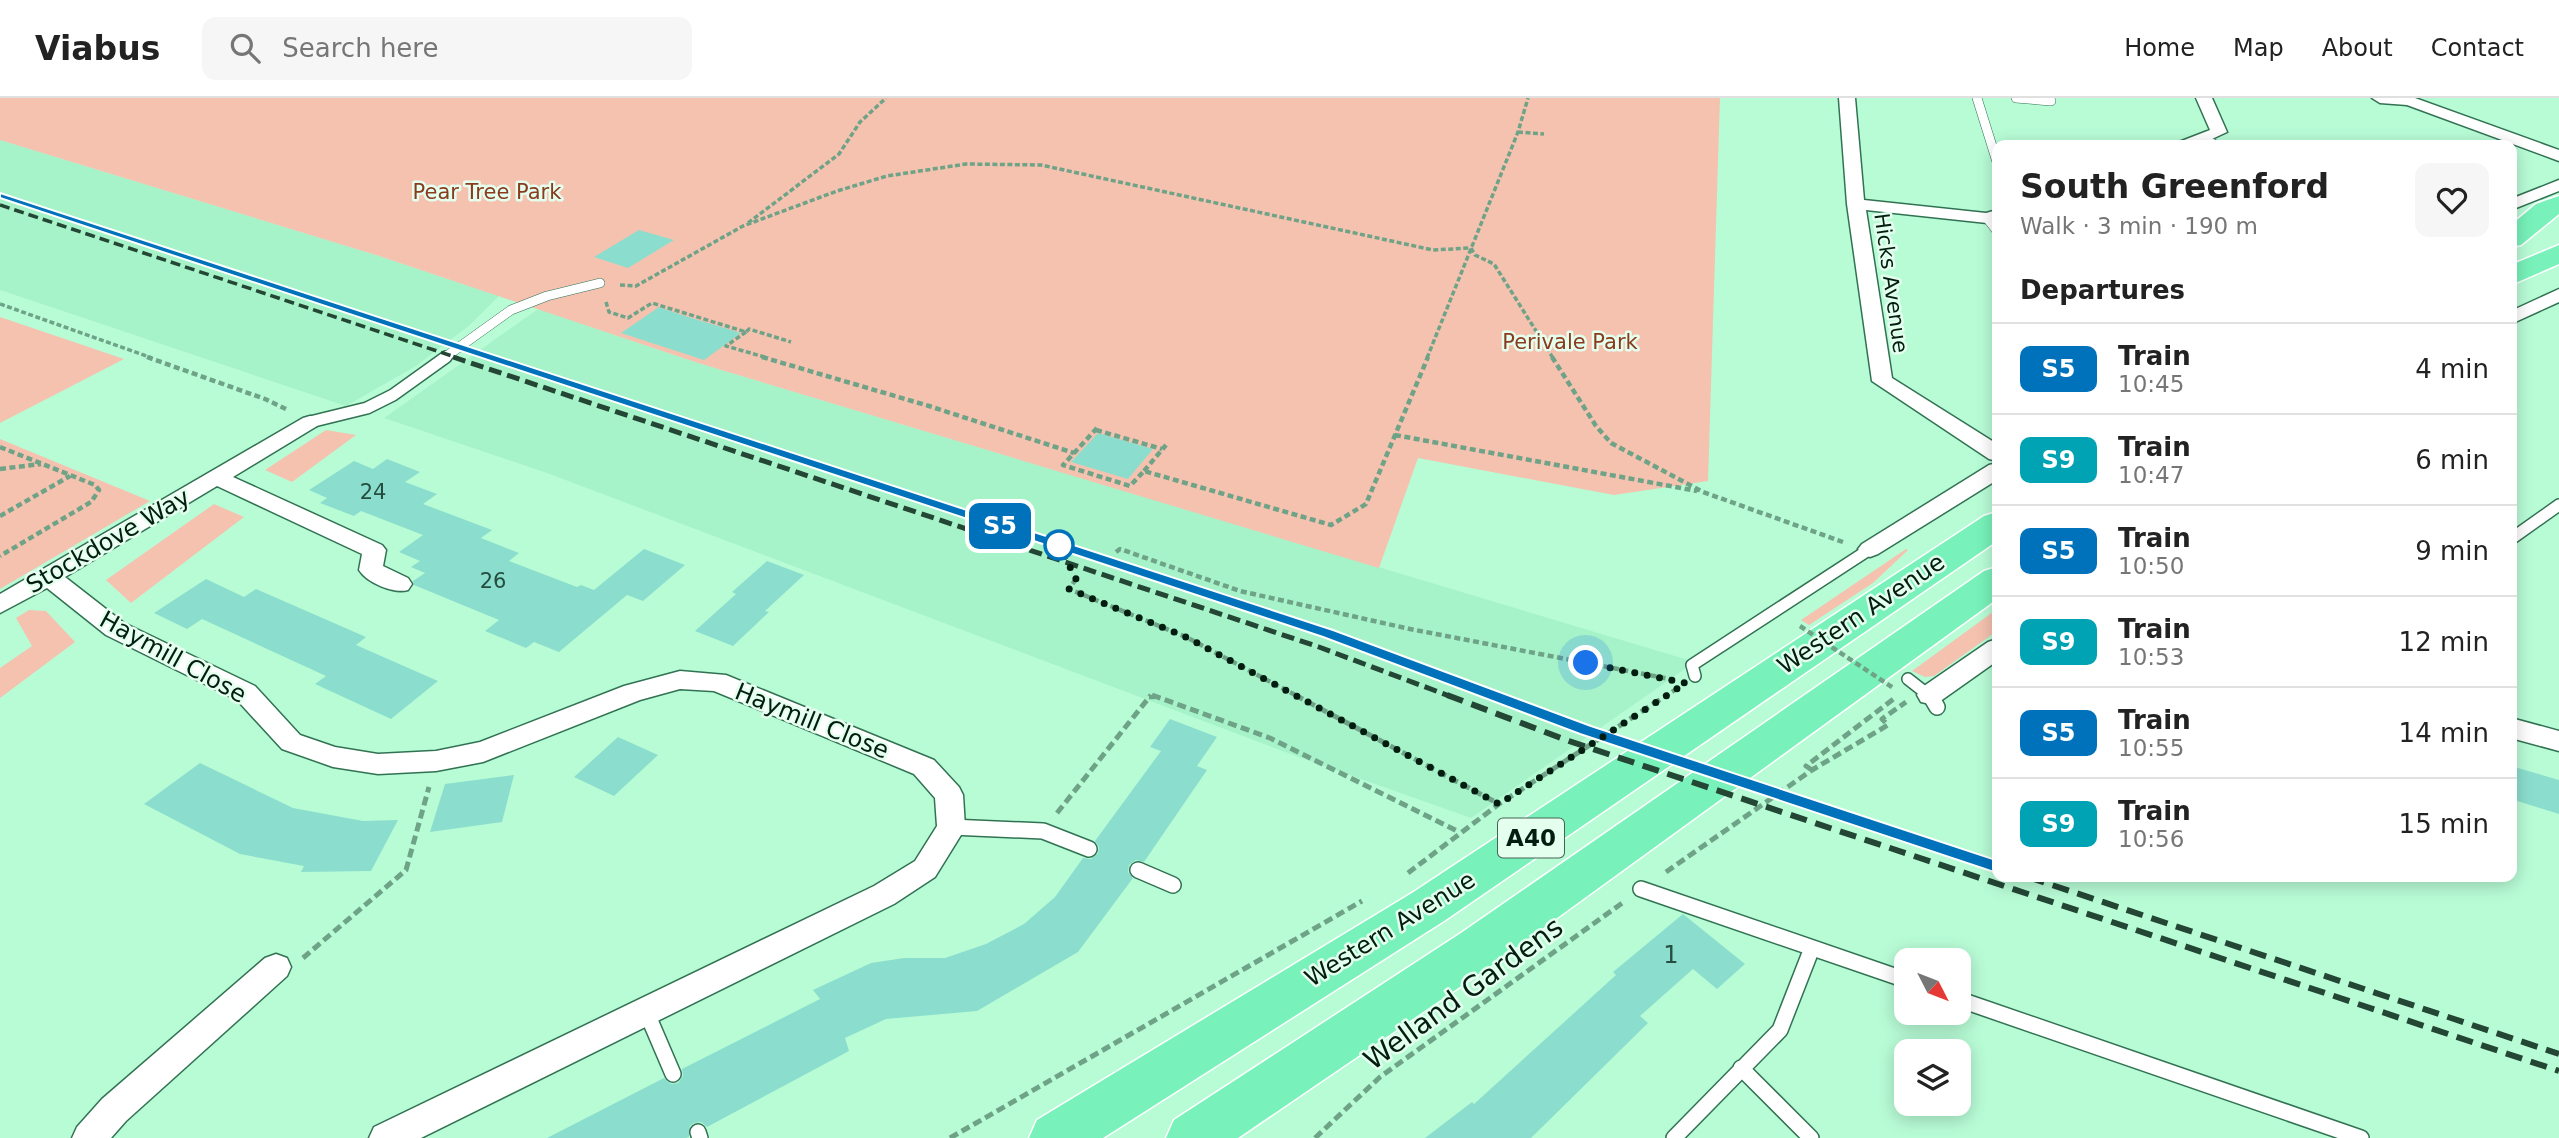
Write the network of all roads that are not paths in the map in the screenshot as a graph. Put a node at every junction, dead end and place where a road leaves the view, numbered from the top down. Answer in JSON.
{"nodes":[{"id":1,"x":1847,"y":98,"type":"edge"},
{"id":2,"x":1977,"y":98,"type":"edge"},
{"id":3,"x":2016,"y":98,"type":"edge"},
{"id":4,"x":2204,"y":98,"type":"edge"},
{"id":5,"x":2380,"y":98,"type":"edge"},
{"id":6,"x":2050,"y":101,"type":"dead end"},
{"id":7,"x":2212,"y":140,"type":"edge"},
{"id":8,"x":2515,"y":140,"type":"edge"},
{"id":9,"x":2517,"y":141,"type":"edge"},
{"id":10,"x":1992,"y":146,"type":"edge"},
{"id":11,"x":2559,"y":156,"type":"edge"},
{"id":12,"x":2559,"y":185,"type":"edge"},
{"id":13,"x":2517,"y":202,"type":"edge"},
{"id":14,"x":2559,"y":204,"type":"edge"},
{"id":15,"x":1856,"y":205,"type":"junction"},
{"id":16,"x":2559,"y":220,"type":"edge"},
{"id":17,"x":1992,"y":221,"type":"edge"},
{"id":18,"x":2517,"y":234,"type":"edge"},
{"id":19,"x":2517,"y":237,"type":"edge"},
{"id":20,"x":2559,"y":253,"type":"edge"},
{"id":21,"x":2517,"y":273,"type":"edge"},
{"id":22,"x":600,"y":283,"type":"road end"},
{"id":23,"x":2559,"y":295,"type":"edge"},
{"id":24,"x":2517,"y":315,"type":"edge"},
{"id":25,"x":310,"y":422,"type":"joint"},
{"id":26,"x":1992,"y":451,"type":"edge"},
{"id":27,"x":1992,"y":473,"type":"edge"},
{"id":28,"x":216,"y":477,"type":"junction"},
{"id":29,"x":2559,"y":505,"type":"edge"},
{"id":30,"x":1992,"y":527,"type":"edge"},
{"id":31,"x":2517,"y":535,"type":"edge"},
{"id":32,"x":1870,"y":549,"type":"joint"},
{"id":33,"x":48,"y":576,"type":"junction"},
{"id":34,"x":400,"y":584,"type":"dead end"},
{"id":35,"x":1992,"y":584,"type":"edge"},
{"id":36,"x":0,"y":604,"type":"edge"},
{"id":37,"x":1992,"y":652,"type":"edge"},
{"id":38,"x":1690,"y":679,"type":"road end"},
{"id":39,"x":1908,"y":680,"type":"dead end"},
{"id":40,"x":1926,"y":700,"type":"joint"},
{"id":41,"x":2517,"y":730,"type":"edge"},
{"id":42,"x":2559,"y":741,"type":"edge"},
{"id":43,"x":951,"y":827,"type":"junction"},
{"id":44,"x":1089,"y":849,"type":"dead end"},
{"id":45,"x":1138,"y":870,"type":"dead end"},
{"id":46,"x":1173,"y":885,"type":"dead end"},
{"id":47,"x":1641,"y":890,"type":"road end"},
{"id":48,"x":1812,"y":948,"type":"junction"},
{"id":49,"x":276,"y":967,"type":"road end"},
{"id":50,"x":1894,"y":976,"type":"edge"},
{"id":51,"x":1971,"y":1003,"type":"edge"},
{"id":52,"x":646,"y":1011,"type":"junction"},
{"id":53,"x":1741,"y":1068,"type":"junction"},
{"id":54,"x":673,"y":1074,"type":"dead end"},
{"id":55,"x":89,"y":1138,"type":"edge"},
{"id":56,"x":386,"y":1138,"type":"edge"},
{"id":57,"x":1056,"y":1138,"type":"edge"},
{"id":58,"x":1194,"y":1138,"type":"edge"},
{"id":59,"x":1674,"y":1138,"type":"edge"},
{"id":60,"x":1811,"y":1138,"type":"edge"},
{"id":61,"x":2361,"y":1138,"type":"edge"}],
"edges":[{"from":1,"to":15,"type":"street","name":"Hicks Avenue"},
{"from":2,"to":10,"type":"lane"},
{"from":3,"to":6,"type":"lane"},
{"from":4,"to":7,"type":"street"},
{"from":5,"to":8,"type":"street"},
{"from":9,"to":11,"type":"street"},
{"from":12,"to":13,"type":"street"},
{"from":14,"to":18,"type":"highway"},
{"from":15,"to":17,"type":"street"},
{"from":15,"to":26,"type":"street","name":"Hicks Avenue"},
{"from":16,"to":19,"type":"highway"},
{"from":20,"to":21,"type":"highway"},
{"from":22,"to":25,"type":"lane"},
{"from":23,"to":24,"type":"street"},
{"from":25,"to":28,"type":"street","name":"Stockdove Way"},
{"from":27,"to":32,"type":"street"},
{"from":28,"to":33,"type":"street","name":"Stockdove Way"},
{"from":28,"to":34,"type":"street","name":"Stockdove Way"},
{"from":29,"to":31,"type":"lane"},
{"from":30,"to":57,"type":"highway","name":"Western Avenue","number":"A40"},
{"from":32,"to":38,"type":"lane"},
{"from":33,"to":36,"type":"street","name":"Stockdove Way"},
{"from":33,"to":43,"type":"street","name":"Haymill Close"},
{"from":35,"to":58,"type":"highway","name":"Western Avenue","number":"A40"},
{"from":37,"to":40,"type":"street"},
{"from":39,"to":40,"type":"lane"},
{"from":41,"to":42,"type":"street"},
{"from":43,"to":44,"type":"lane"},
{"from":43,"to":52,"type":"street"},
{"from":45,"to":46,"type":"lane"},
{"from":47,"to":48,"type":"lane"},
{"from":48,"to":50,"type":"lane"},
{"from":48,"to":53,"type":"lane"},
{"from":49,"to":55,"type":"street"},
{"from":51,"to":61,"type":"lane"},
{"from":52,"to":54,"type":"lane"},
{"from":52,"to":56,"type":"street"},
{"from":53,"to":59,"type":"lane"},
{"from":53,"to":60,"type":"lane"}]}
